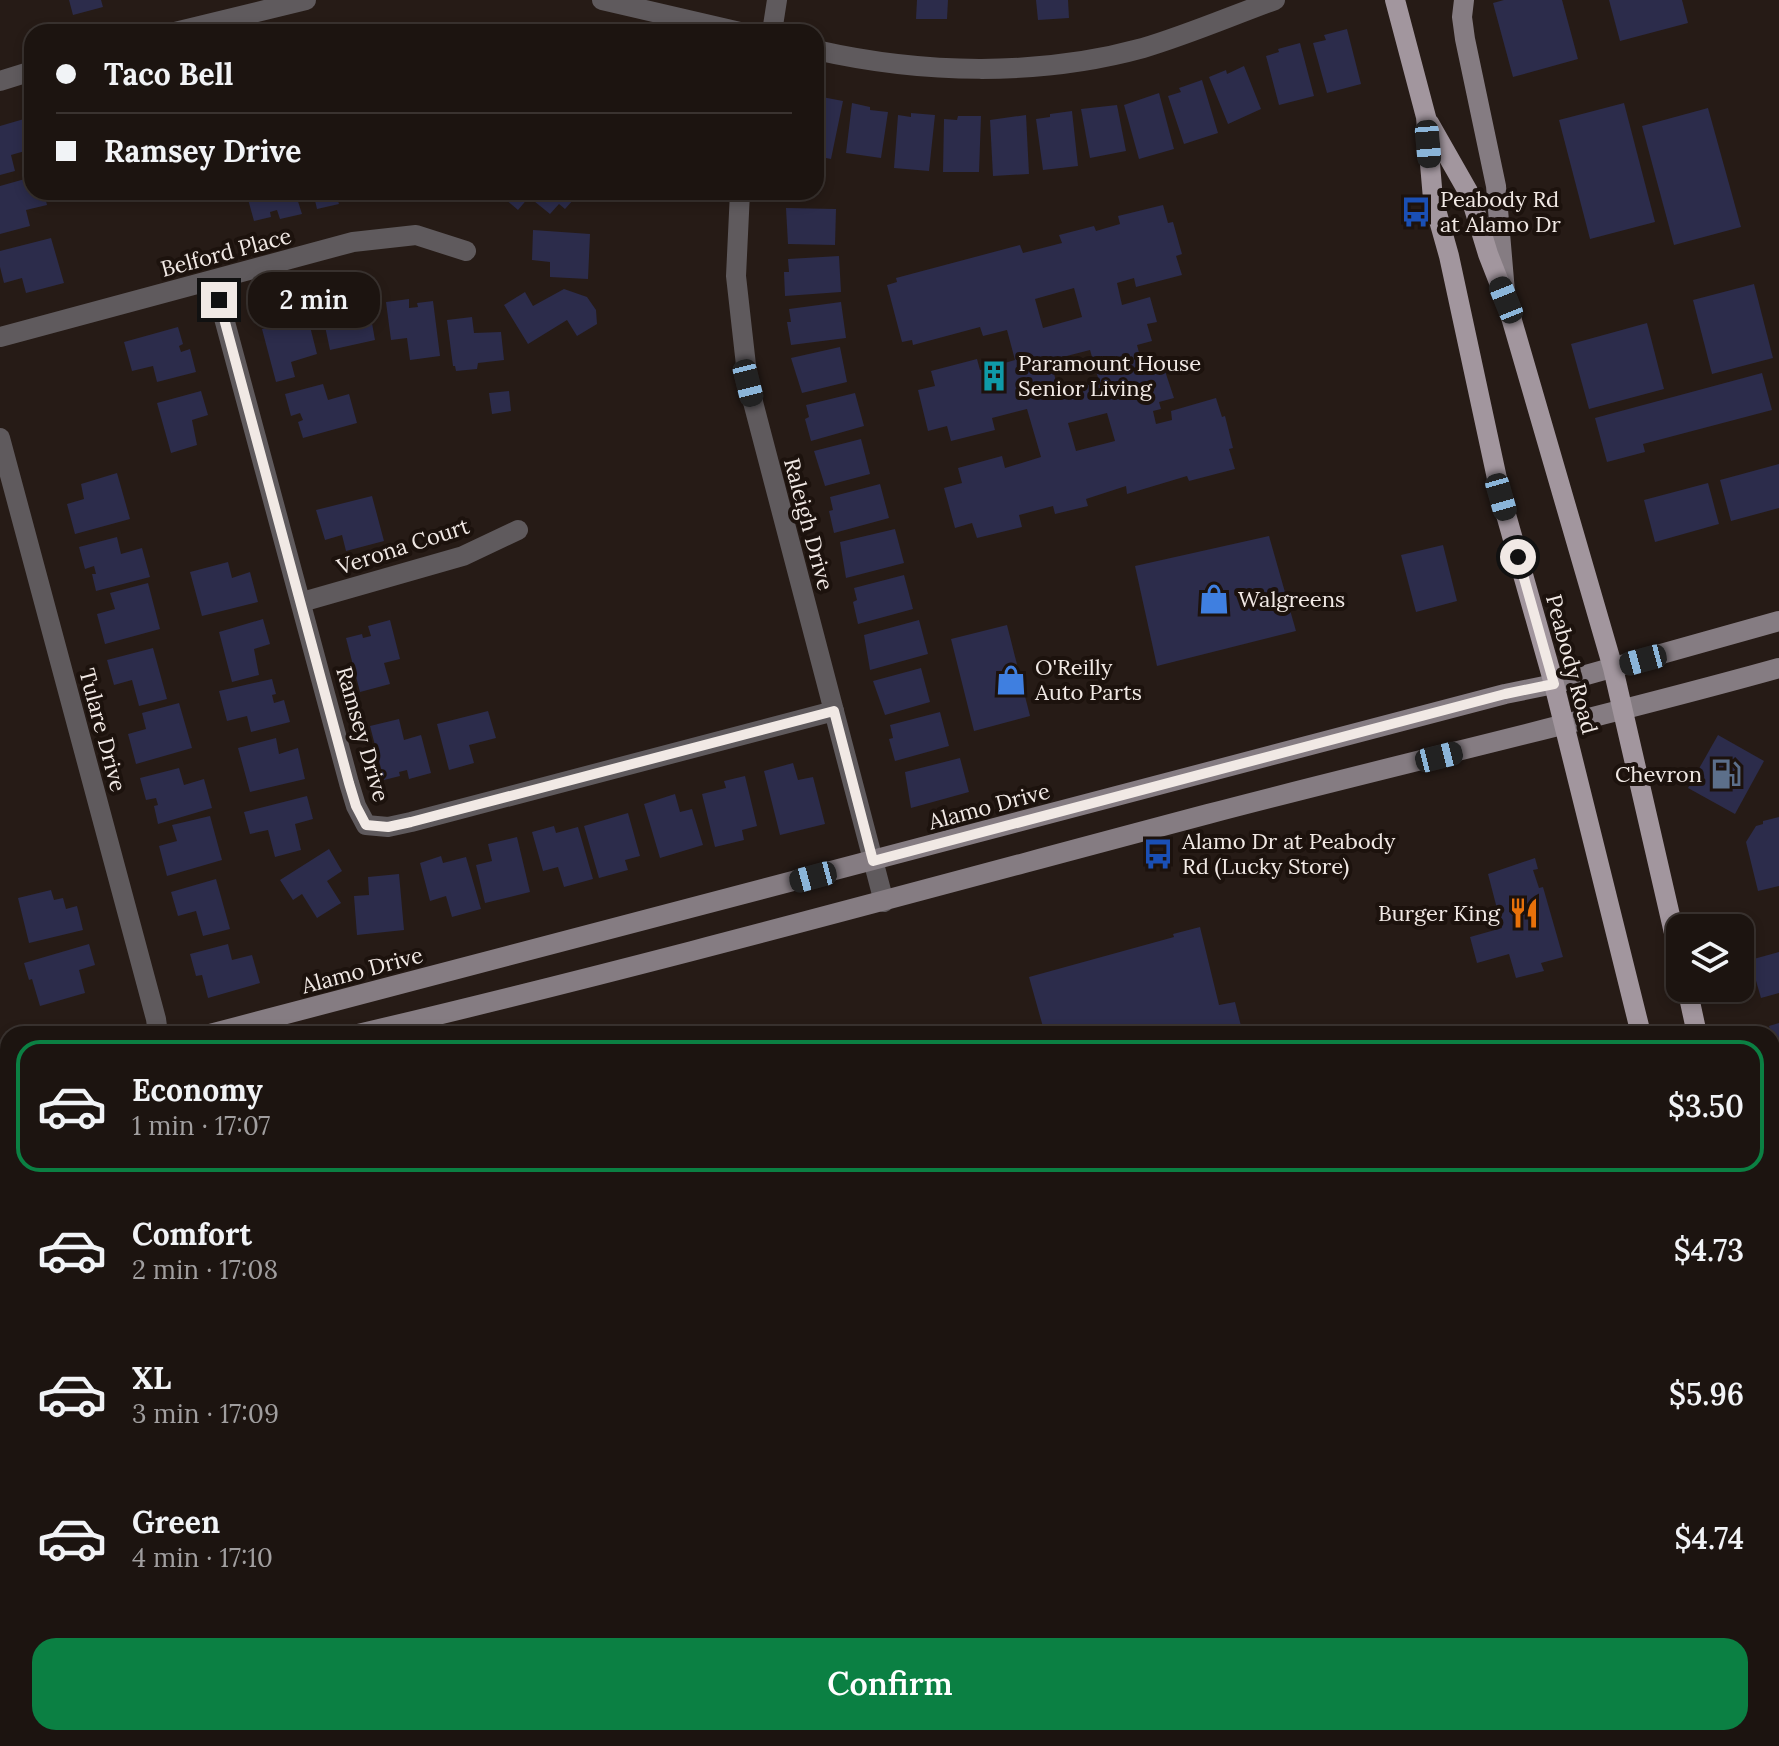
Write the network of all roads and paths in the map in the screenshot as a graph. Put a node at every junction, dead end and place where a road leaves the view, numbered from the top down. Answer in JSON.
{"nodes":[{"id":1,"x":306,"y":0,"type":"edge"},
{"id":2,"x":602,"y":0,"type":"edge"},
{"id":3,"x":777,"y":0,"type":"edge"},
{"id":4,"x":1275,"y":0,"type":"edge"},
{"id":5,"x":1395,"y":0,"type":"edge"},
{"id":6,"x":1464,"y":0,"type":"edge"},
{"id":7,"x":256,"y":6,"type":"edge"},
{"id":8,"x":200,"y":24,"type":"edge"},
{"id":9,"x":706,"y":24,"type":"edge"},
{"id":10,"x":773,"y":24,"type":"edge"},
{"id":11,"x":824,"y":51,"type":"edge"},
{"id":12,"x":24,"y":74,"type":"edge"},
{"id":13,"x":0,"y":81,"type":"edge"},
{"id":14,"x":1426,"y":117,"type":"junction"},
{"id":15,"x":740,"y":200,"type":"edge"},
{"id":16,"x":466,"y":251,"type":"dead end"},
{"id":17,"x":214,"y":281,"type":"junction"},
{"id":18,"x":1506,"y":300,"type":"junction"},
{"id":19,"x":0,"y":337,"type":"edge"},
{"id":20,"x":0,"y":438,"type":"edge"},
{"id":21,"x":518,"y":530,"type":"dead end"},
{"id":22,"x":302,"y":602,"type":"junction"},
{"id":23,"x":1779,"y":621,"type":"edge"},
{"id":24,"x":1613,"y":668,"type":"junction"},
{"id":25,"x":1779,"y":668,"type":"edge"},
{"id":26,"x":1554,"y":684,"type":"junction"},
{"id":27,"x":834,"y":711,"type":"junction"},
{"id":28,"x":1622,"y":712,"type":"junction"},
{"id":29,"x":1563,"y":726,"type":"junction"},
{"id":30,"x":873,"y":861,"type":"junction"},
{"id":31,"x":884,"y":902,"type":"junction"},
{"id":32,"x":1669,"y":914,"type":"edge"},
{"id":33,"x":1690,"y":1002,"type":"edge"},
{"id":34,"x":157,"y":1026,"type":"edge"},
{"id":35,"x":241,"y":1026,"type":"edge"},
{"id":36,"x":390,"y":1026,"type":"edge"},
{"id":37,"x":1639,"y":1026,"type":"edge"},
{"id":38,"x":1695,"y":1026,"type":"edge"}],
"edges":[{"from":1,"to":7,"type":"street"},
{"from":2,"to":9,"type":"street"},
{"from":3,"to":10,"type":"street"},
{"from":4,"to":11,"type":"street"},
{"from":5,"to":14,"type":"main road","name":"Peabody Road"},
{"from":6,"to":18,"type":"main road"},
{"from":7,"to":8,"type":"street"},
{"from":12,"to":13,"type":"street"},
{"from":14,"to":18,"type":"main road","name":"Peabody Road"},
{"from":14,"to":26,"type":"main road","name":"Peabody Road"},
{"from":15,"to":27,"type":"street","name":"Raleigh Drive"},
{"from":16,"to":17,"type":"street","name":"Belford Place"},
{"from":17,"to":19,"type":"street","name":"Belford Place"},
{"from":17,"to":22,"type":"street","name":"Ramsey Drive"},
{"from":18,"to":24,"type":"main road","name":"Peabody Road"},
{"from":20,"to":34,"type":"street","name":"Tulare Drive"},
{"from":21,"to":22,"type":"street","name":"Verona Court"},
{"from":22,"to":27,"type":"street","name":"Ramsey Drive"},
{"from":23,"to":24,"type":"main road","name":"Alamo Drive"},
{"from":24,"to":26,"type":"main road","name":"Alamo Drive"},
{"from":24,"to":28,"type":"main road","name":"Peabody Road"},
{"from":25,"to":28,"type":"main road"},
{"from":26,"to":29,"type":"main road","name":"Peabody Road"},
{"from":26,"to":30,"type":"main road","name":"Alamo Drive"},
{"from":27,"to":30,"type":"street","name":"Raleigh Drive"},
{"from":28,"to":29,"type":"main road"},
{"from":28,"to":32,"type":"main road","name":"Peabody Road"},
{"from":29,"to":31,"type":"main road"},
{"from":29,"to":37,"type":"main road","name":"Peabody Road"},
{"from":30,"to":31,"type":"street","name":"Raleigh Drive"},
{"from":30,"to":35,"type":"main road","name":"Alamo Drive"},
{"from":31,"to":36,"type":"main road"},
{"from":33,"to":38,"type":"main road"}]}
